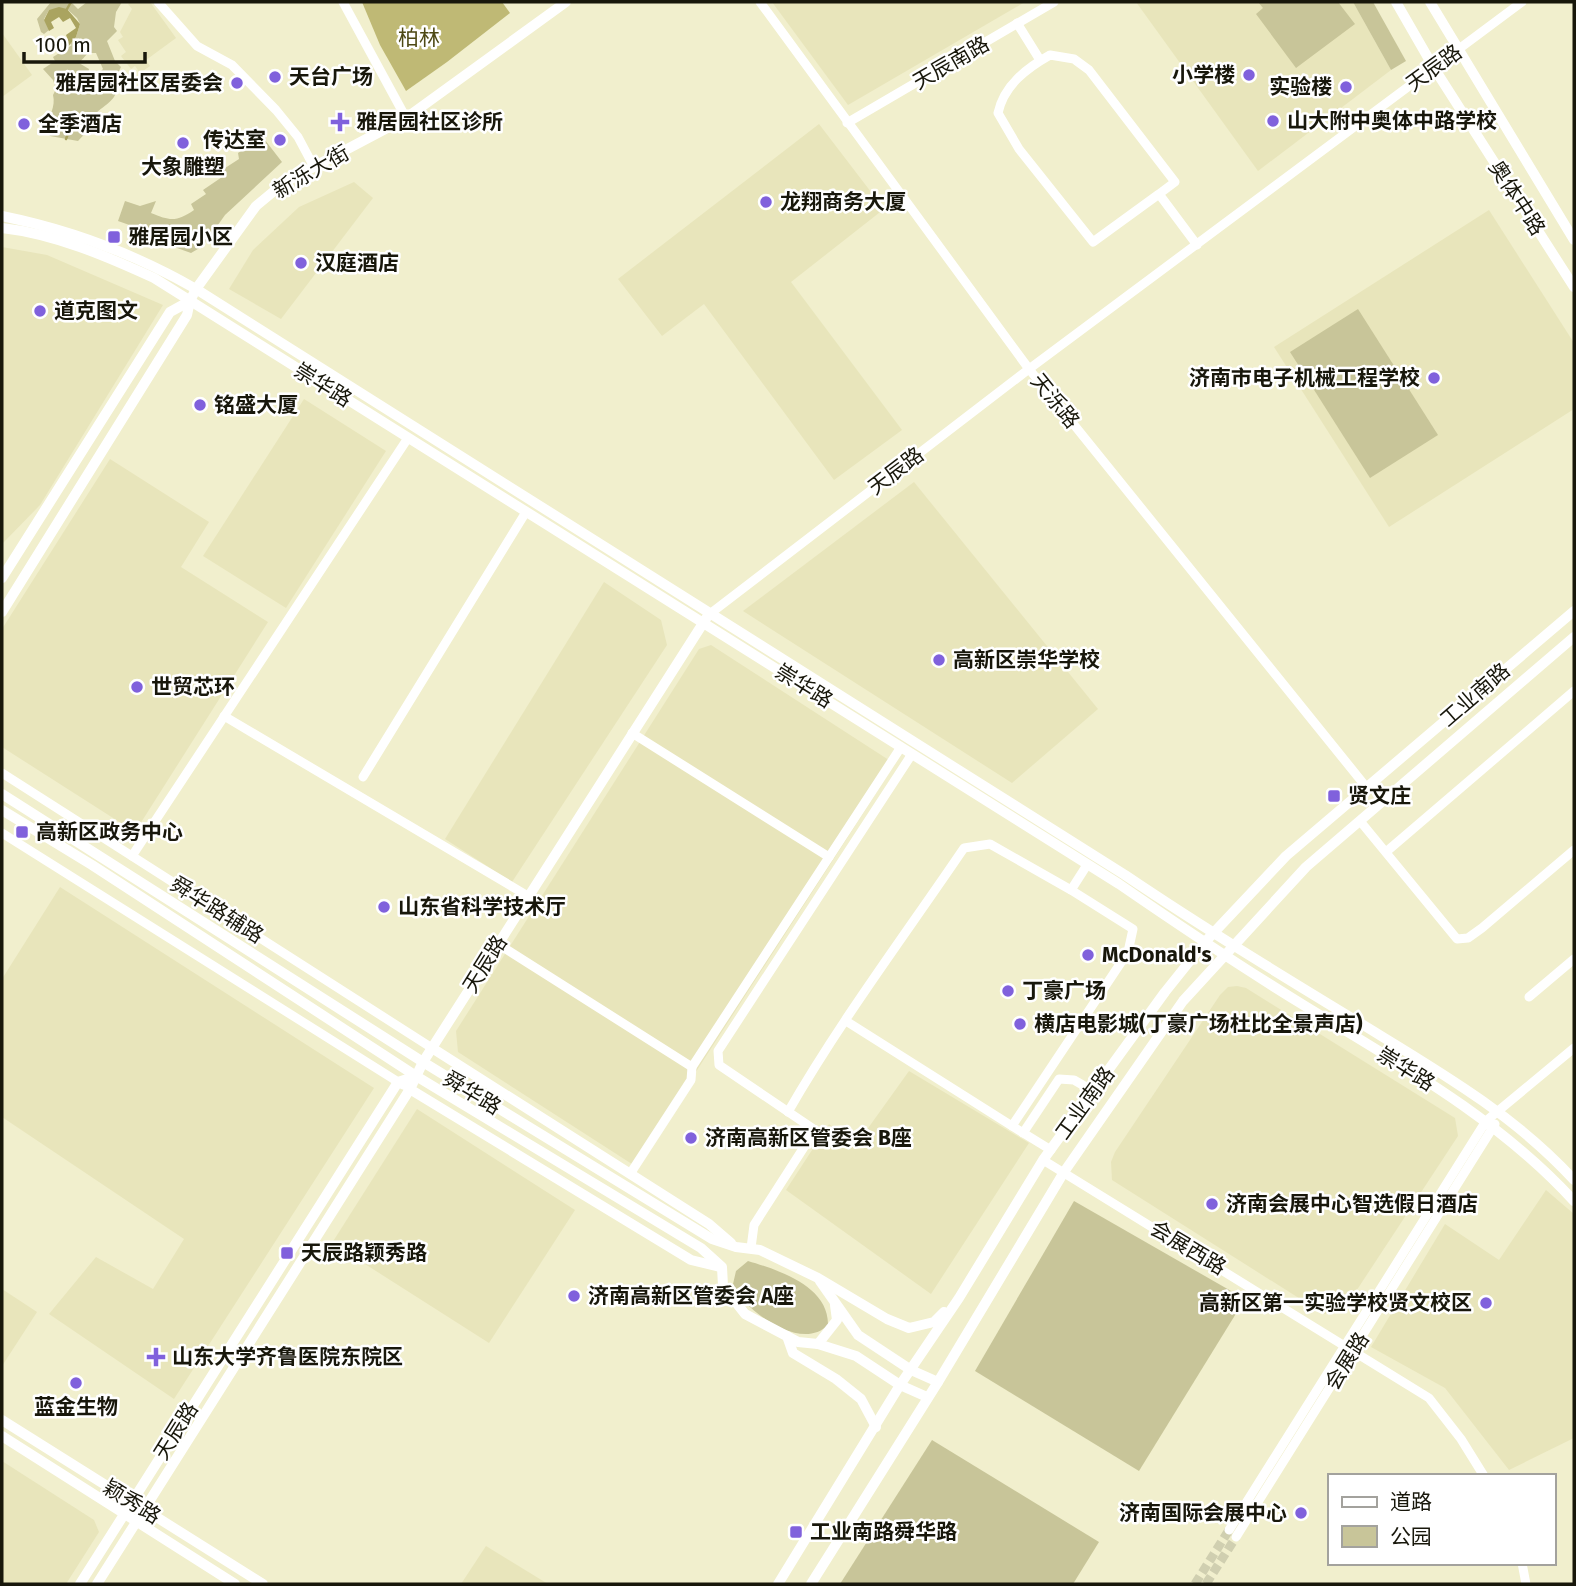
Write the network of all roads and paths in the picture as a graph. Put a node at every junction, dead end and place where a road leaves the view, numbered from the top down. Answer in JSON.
{"nodes":[{"id":1,"x":158,"y":2,"type":"edge"},
{"id":2,"x":343,"y":2,"type":"edge"},
{"id":3,"x":566,"y":2,"type":"edge"},
{"id":4,"x":760,"y":2,"type":"edge"},
{"id":5,"x":1054,"y":2,"type":"edge"},
{"id":6,"x":1396,"y":2,"type":"edge"},
{"id":7,"x":1430,"y":2,"type":"edge"},
{"id":8,"x":1522,"y":2,"type":"edge"},
{"id":9,"x":1017,"y":23,"type":"junction"},
{"id":10,"x":1459,"y":51,"type":"junction"},
{"id":11,"x":1040,"y":61,"type":"junction"},
{"id":12,"x":1434,"y":68,"type":"junction"},
{"id":13,"x":406,"y":118,"type":"junction"},
{"id":14,"x":847,"y":123,"type":"junction"},
{"id":15,"x":314,"y":167,"type":"junction"},
{"id":16,"x":1159,"y":194,"type":"junction"},
{"id":17,"x":2,"y":216,"type":"edge"},
{"id":18,"x":2,"y":228,"type":"edge"},
{"id":19,"x":1574,"y":240,"type":"edge"},
{"id":20,"x":1197,"y":245,"type":"junction"},
{"id":21,"x":1574,"y":287,"type":"edge"},
{"id":22,"x":196,"y":289,"type":"junction"},
{"id":23,"x":190,"y":301,"type":"junction"},
{"id":24,"x":1029,"y":369,"type":"junction"},
{"id":25,"x":408,"y":439,"type":"junction"},
{"id":26,"x":526,"y":512,"type":"junction"},
{"id":27,"x":2,"y":578,"type":"edge"},
{"id":28,"x":1574,"y":611,"type":"edge"},
{"id":29,"x":2,"y":612,"type":"edge"},
{"id":30,"x":712,"y":613,"type":"junction"},
{"id":31,"x":702,"y":621,"type":"junction"},
{"id":32,"x":1574,"y":637,"type":"edge"},
{"id":33,"x":1574,"y":691,"type":"edge"},
{"id":34,"x":225,"y":716,"type":"junction"},
{"id":35,"x":632,"y":733,"type":"junction"},
{"id":36,"x":901,"y":747,"type":"junction"},
{"id":37,"x":912,"y":754,"type":"junction"},
{"id":38,"x":2,"y":773,"type":"edge"},
{"id":39,"x":363,"y":777,"type":"dead end"},
{"id":40,"x":1367,"y":788,"type":"junction"},
{"id":41,"x":2,"y":794,"type":"edge"},
{"id":42,"x":2,"y":810,"type":"edge"},
{"id":43,"x":1360,"y":821,"type":"junction"},
{"id":44,"x":2,"y":833,"type":"edge"},
{"id":45,"x":1574,"y":850,"type":"edge"},
{"id":46,"x":1386,"y":852,"type":"junction"},
{"id":47,"x":132,"y":856,"type":"junction"},
{"id":48,"x":829,"y":857,"type":"junction"},
{"id":49,"x":1087,"y":865,"type":"junction"},
{"id":50,"x":1071,"y":890,"type":"junction"},
{"id":51,"x":528,"y":896,"type":"junction"},
{"id":52,"x":1209,"y":938,"type":"junction"},
{"id":53,"x":498,"y":944,"type":"junction"},
{"id":54,"x":1234,"y":946,"type":"junction"},
{"id":55,"x":1224,"y":957,"type":"junction"},
{"id":56,"x":1574,"y":959,"type":"edge"},
{"id":57,"x":1529,"y":997,"type":"dead end"},
{"id":58,"x":846,"y":1021,"type":"junction"},
{"id":59,"x":432,"y":1048,"type":"junction"},
{"id":60,"x":1574,"y":1048,"type":"edge"},
{"id":61,"x":423,"y":1062,"type":"junction"},
{"id":62,"x":692,"y":1067,"type":"junction"},
{"id":63,"x":415,"y":1076,"type":"junction"},
{"id":64,"x":405,"y":1086,"type":"junction"},
{"id":65,"x":1093,"y":1091,"type":"junction"},
{"id":66,"x":788,"y":1112,"type":"junction"},
{"id":67,"x":1499,"y":1112,"type":"junction"},
{"id":68,"x":1490,"y":1124,"type":"junction"},
{"id":69,"x":1012,"y":1126,"type":"junction"},
{"id":70,"x":1023,"y":1133,"type":"junction"},
{"id":71,"x":1051,"y":1150,"type":"junction"},
{"id":72,"x":1043,"y":1160,"type":"junction"},
{"id":73,"x":1064,"y":1172,"type":"junction"},
{"id":74,"x":630,"y":1174,"type":"junction"},
{"id":75,"x":1574,"y":1180,"type":"edge"},
{"id":76,"x":1574,"y":1201,"type":"edge"},
{"id":77,"x":736,"y":1247,"type":"junction"},
{"id":78,"x":751,"y":1248,"type":"junction"},
{"id":79,"x":722,"y":1267,"type":"junction"},
{"id":80,"x":818,"y":1278,"type":"junction"},
{"id":81,"x":959,"y":1298,"type":"junction"},
{"id":82,"x":834,"y":1303,"type":"junction"},
{"id":83,"x":786,"y":1336,"type":"junction"},
{"id":84,"x":818,"y":1344,"type":"junction"},
{"id":85,"x":1350,"y":1348,"type":"junction"},
{"id":86,"x":911,"y":1370,"type":"junction"},
{"id":87,"x":938,"y":1382,"type":"junction"},
{"id":88,"x":900,"y":1385,"type":"junction"},
{"id":89,"x":927,"y":1397,"type":"junction"},
{"id":90,"x":2,"y":1420,"type":"edge"},
{"id":91,"x":876,"y":1427,"type":"junction"},
{"id":92,"x":2,"y":1436,"type":"edge"},
{"id":93,"x":1483,"y":1474,"type":"edge"},
{"id":94,"x":132,"y":1502,"type":"junction"},
{"id":95,"x":144,"y":1510,"type":"junction"},
{"id":96,"x":124,"y":1514,"type":"junction"},
{"id":97,"x":136,"y":1521,"type":"junction"},
{"id":98,"x":1232,"y":1534,"type":"tunnel mouth"},
{"id":99,"x":1522,"y":1565,"type":"edge"},
{"id":100,"x":80,"y":1584,"type":"edge"},
{"id":101,"x":97,"y":1584,"type":"edge"},
{"id":102,"x":235,"y":1584,"type":"edge"},
{"id":103,"x":263,"y":1584,"type":"edge"},
{"id":104,"x":778,"y":1584,"type":"edge"},
{"id":105,"x":811,"y":1584,"type":"edge"},
{"id":106,"x":1526,"y":1584,"type":"edge"}],
"edges":[{"from":1,"to":15,"type":"street"},
{"from":2,"to":13,"type":"street"},
{"from":3,"to":13,"type":"main road","name":"新泺大街"},
{"from":4,"to":14,"type":"street","name":"天泺路"},
{"from":5,"to":9,"type":"street","name":"天辰南路"},
{"from":6,"to":12,"type":"main road","name":"奥体中路"},
{"from":7,"to":10,"type":"main road","name":"奥体中路"},
{"from":8,"to":10,"type":"street","name":"天辰路"},
{"from":9,"to":11,"type":"street"},
{"from":9,"to":14,"type":"street","name":"天辰南路"},
{"from":10,"to":12,"type":"street","name":"天辰路"},
{"from":10,"to":19,"type":"main road","name":"奥体中路"},
{"from":11,"to":16,"type":"street"},
{"from":11,"to":16,"type":"street"},
{"from":12,"to":20,"type":"street","name":"天辰路"},
{"from":12,"to":21,"type":"main road","name":"奥体中路"},
{"from":13,"to":15,"type":"main road","name":"新泺大街"},
{"from":14,"to":24,"type":"street","name":"天泺路"},
{"from":15,"to":22,"type":"main road","name":"新泺大街"},
{"from":16,"to":20,"type":"street"},
{"from":17,"to":22,"type":"main road","name":"崇华路"},
{"from":18,"to":23,"type":"main road","name":"崇华路"},
{"from":20,"to":24,"type":"street","name":"天辰路"},
{"from":22,"to":23,"type":"main road","name":"新泺大街"},
{"from":22,"to":30,"type":"main road","name":"崇华路"},
{"from":23,"to":25,"type":"main road","name":"崇华路"},
{"from":23,"to":27,"type":"main road","name":"新泺大街"},
{"from":23,"to":29,"type":"main road","name":"新泺大街"},
{"from":24,"to":30,"type":"street","name":"天辰路"},
{"from":24,"to":40,"type":"street","name":"天泺路"},
{"from":25,"to":26,"type":"main road","name":"崇华路"},
{"from":25,"to":34,"type":"street"},
{"from":26,"to":31,"type":"main road","name":"崇华路"},
{"from":26,"to":39,"type":"street"},
{"from":28,"to":40,"type":"main road","name":"工业南路"},
{"from":30,"to":31,"type":"main road","name":"天辰路"},
{"from":30,"to":52,"type":"main road","name":"崇华路"},
{"from":31,"to":35,"type":"main road","name":"天辰路"},
{"from":31,"to":36,"type":"main road","name":"崇华路"},
{"from":32,"to":43,"type":"main road","name":"工业南路"},
{"from":33,"to":46,"type":"street"},
{"from":34,"to":47,"type":"street"},
{"from":34,"to":51,"type":"street"},
{"from":35,"to":48,"type":"street"},
{"from":35,"to":51,"type":"main road","name":"天辰路"},
{"from":36,"to":37,"type":"main road","name":"崇华路"},
{"from":36,"to":48,"type":"street"},
{"from":37,"to":49,"type":"main road","name":"崇华路"},
{"from":37,"to":66,"type":"street"},
{"from":38,"to":47,"type":"street","name":"舜华路辅路"},
{"from":40,"to":52,"type":"main road","name":"工业南路"},
{"from":41,"to":61,"type":"main road","name":"舜华路"},
{"from":42,"to":63,"type":"main road","name":"舜华路"},
{"from":43,"to":46,"type":"street"},
{"from":43,"to":54,"type":"main road","name":"工业南路"},
{"from":44,"to":64,"type":"street"},
{"from":45,"to":46,"type":"street"},
{"from":47,"to":59,"type":"street","name":"舜华路辅路"},
{"from":48,"to":62,"type":"street"},
{"from":49,"to":50,"type":"street"},
{"from":49,"to":52,"type":"main road","name":"崇华路"},
{"from":50,"to":58,"type":"street"},
{"from":50,"to":69,"type":"street"},
{"from":51,"to":53,"type":"main road","name":"天辰路"},
{"from":52,"to":54,"type":"main road","name":"崇华路"},
{"from":52,"to":55,"type":"main road","name":"崇华路"},
{"from":52,"to":65,"type":"main road","name":"工业南路"},
{"from":53,"to":59,"type":"main road","name":"天辰路"},
{"from":53,"to":62,"type":"street"},
{"from":54,"to":55,"type":"main road","name":"工业南路"},
{"from":54,"to":67,"type":"main road","name":"崇华路"},
{"from":55,"to":68,"type":"main road","name":"崇华路"},
{"from":55,"to":73,"type":"main road","name":"工业南路"},
{"from":56,"to":57,"type":"street"},
{"from":58,"to":66,"type":"street"},
{"from":58,"to":69,"type":"street"},
{"from":59,"to":61,"type":"main road","name":"天辰路"},
{"from":59,"to":74,"type":"main road"},
{"from":60,"to":67,"type":"street","name":"会展路"},
{"from":61,"to":63,"type":"main road","name":"天辰路"},
{"from":61,"to":77,"type":"main road","name":"舜华路"},
{"from":62,"to":74,"type":"street"},
{"from":63,"to":64,"type":"main road","name":"天辰路"},
{"from":63,"to":79,"type":"main road","name":"舜华路"},
{"from":64,"to":79,"type":"main road"},
{"from":64,"to":94,"type":"main road","name":"天辰路"},
{"from":64,"to":95,"type":"main road","name":"天辰路"},
{"from":65,"to":70,"type":"street"},
{"from":65,"to":71,"type":"main road","name":"工业南路"},
{"from":66,"to":78,"type":"street"},
{"from":67,"to":68,"type":"street","name":"会展路"},
{"from":67,"to":75,"type":"main road","name":"崇华路"},
{"from":68,"to":76,"type":"main road","name":"崇华路"},
{"from":68,"to":85,"type":"street","name":"会展路"},
{"from":69,"to":70,"type":"street"},
{"from":70,"to":71,"type":"street"},
{"from":71,"to":72,"type":"main road","name":"工业南路"},
{"from":72,"to":73,"type":"street","name":"会展西路"},
{"from":72,"to":81,"type":"main road","name":"工业南路"},
{"from":73,"to":85,"type":"street","name":"会展西路"},
{"from":73,"to":87,"type":"main road","name":"工业南路"},
{"from":74,"to":77,"type":"main road"},
{"from":77,"to":78,"type":"main road","name":"舜华路"},
{"from":77,"to":79,"type":"main road"},
{"from":78,"to":80,"type":"main road","name":"舜华路"},
{"from":79,"to":83,"type":"main road"},
{"from":80,"to":81,"type":"main road","name":"舜华路"},
{"from":80,"to":82,"type":"main road"},
{"from":81,"to":86,"type":"main road","name":"工业南路"},
{"from":82,"to":84,"type":"main road"},
{"from":82,"to":86,"type":"main road"},
{"from":83,"to":84,"type":"main road"},
{"from":83,"to":91,"type":"main road"},
{"from":84,"to":88,"type":"main road"},
{"from":85,"to":93,"type":"street","name":"会展西路"},
{"from":85,"to":98,"type":"street","name":"会展路"},
{"from":86,"to":87,"type":"main road"},
{"from":86,"to":88,"type":"main road","name":"工业南路"},
{"from":87,"to":89,"type":"main road","name":"工业南路"},
{"from":88,"to":89,"type":"main road"},
{"from":88,"to":91,"type":"main road","name":"工业南路"},
{"from":89,"to":105,"type":"main road","name":"工业南路"},
{"from":90,"to":94,"type":"main road","name":"颖秀路"},
{"from":91,"to":104,"type":"main road","name":"工业南路"},
{"from":92,"to":96,"type":"main road","name":"颖秀路"},
{"from":94,"to":95,"type":"main road","name":"颖秀路"},
{"from":94,"to":96,"type":"main road","name":"天辰路"},
{"from":95,"to":97,"type":"main road","name":"天辰路"},
{"from":95,"to":103,"type":"main road","name":"颖秀路"},
{"from":96,"to":97,"type":"main road","name":"颖秀路"},
{"from":96,"to":100,"type":"main road","name":"天辰路"},
{"from":97,"to":101,"type":"main road","name":"天辰路"},
{"from":97,"to":102,"type":"main road","name":"颖秀路"},
{"from":99,"to":106,"type":"street"}]}
